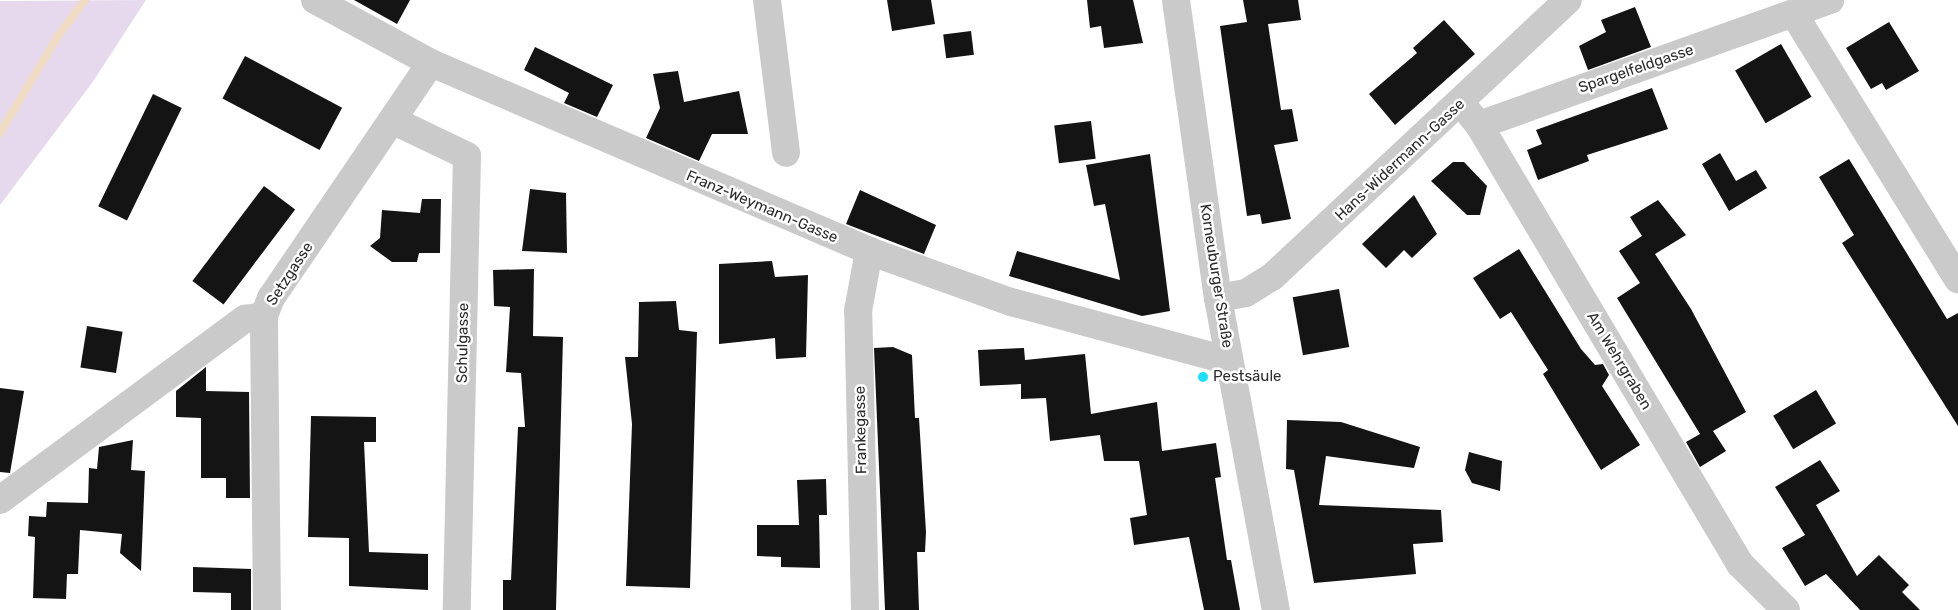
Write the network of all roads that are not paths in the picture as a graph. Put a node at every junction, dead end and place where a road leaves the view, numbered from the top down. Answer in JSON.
{"nodes":[{"id":1,"x":315,"y":0,"type":"edge"},
{"id":2,"x":767,"y":0,"type":"edge"},
{"id":3,"x":1176,"y":0,"type":"edge"},
{"id":4,"x":1568,"y":0,"type":"edge"},
{"id":5,"x":1830,"y":0,"type":"edge"},
{"id":6,"x":1794,"y":14,"type":"junction"},
{"id":7,"x":431,"y":63,"type":"junction"},
{"id":8,"x":1461,"y":103,"type":"junction"},
{"id":9,"x":394,"y":121,"type":"junction"},
{"id":10,"x":1479,"y":125,"type":"junction"},
{"id":11,"x":786,"y":153,"type":"dead end"},
{"id":12,"x":869,"y":251,"type":"junction"},
{"id":13,"x":1958,"y":280,"type":"edge"},
{"id":14,"x":1218,"y":298,"type":"junction"},
{"id":15,"x":264,"y":316,"type":"junction"},
{"id":16,"x":1230,"y":361,"type":"junction"},
{"id":17,"x":0,"y":500,"type":"edge"},
{"id":18,"x":267,"y":610,"type":"edge"},
{"id":19,"x":457,"y":610,"type":"edge"},
{"id":20,"x":865,"y":610,"type":"edge"},
{"id":21,"x":1276,"y":610,"type":"edge"},
{"id":22,"x":1786,"y":610,"type":"edge"}],
"edges":[{"from":1,"to":7,"type":"street","name":"Franz-Weymann-Gasse"},
{"from":2,"to":11,"type":"street"},
{"from":3,"to":14,"type":"street","name":"Korneuburger Straße"},
{"from":4,"to":8,"type":"street","name":"Hans-Widermann-Gasse"},
{"from":5,"to":6,"type":"street","name":"Spargelfeldgasse"},
{"from":6,"to":10,"type":"street","name":"Spargelfeldgasse"},
{"from":6,"to":13,"type":"street"},
{"from":7,"to":9,"type":"street","name":"Setzgasse"},
{"from":7,"to":12,"type":"street","name":"Franz-Weymann-Gasse"},
{"from":8,"to":10,"type":"street","name":"Am Wehrgraben"},
{"from":8,"to":14,"type":"street","name":"Hans-Widermann-Gasse"},
{"from":9,"to":15,"type":"street","name":"Setzgasse"},
{"from":9,"to":19,"type":"street","name":"Schulgasse"},
{"from":10,"to":22,"type":"street","name":"Am Wehrgraben"},
{"from":12,"to":16,"type":"street","name":"Franz-Weymann-Gasse"},
{"from":12,"to":20,"type":"street","name":"Frankegasse"},
{"from":14,"to":16,"type":"street","name":"Korneuburger Straße"},
{"from":15,"to":17,"type":"street","name":"Setzgasse"},
{"from":15,"to":18,"type":"street"},
{"from":16,"to":21,"type":"street","name":"Korneuburger Straße"}]}
